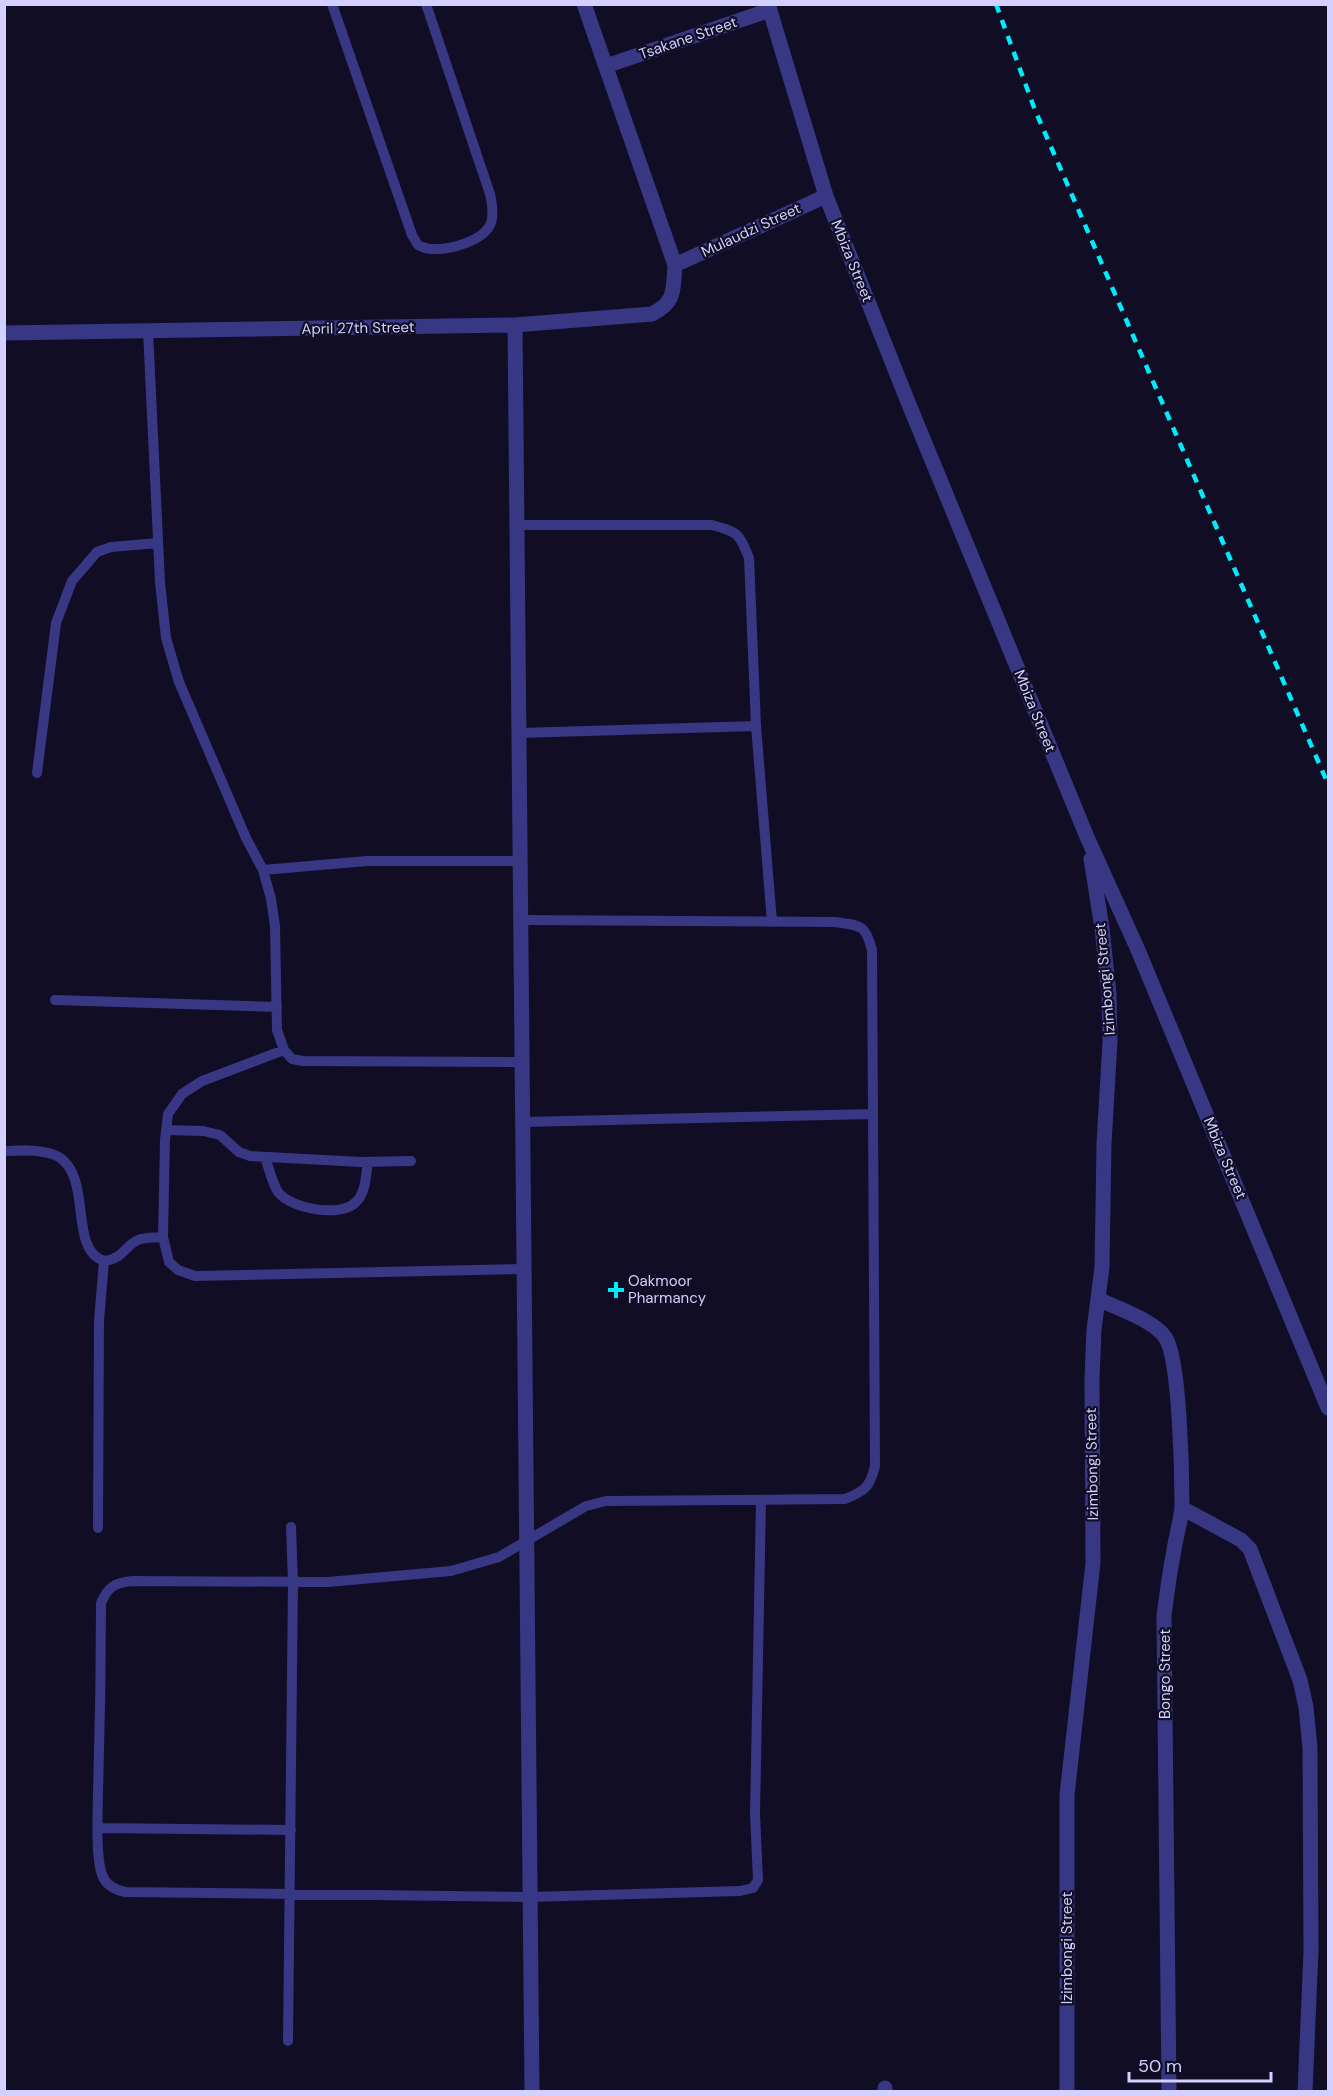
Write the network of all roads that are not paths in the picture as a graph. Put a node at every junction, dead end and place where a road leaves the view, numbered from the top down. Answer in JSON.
{"nodes":[{"id":1,"x":332,"y":4,"type":"edge"},
{"id":2,"x":426,"y":4,"type":"edge"},
{"id":3,"x":584,"y":4,"type":"edge"},
{"id":4,"x":769,"y":7,"type":"edge"},
{"id":5,"x":606,"y":66,"type":"junction"},
{"id":6,"x":826,"y":196,"type":"junction"},
{"id":7,"x":675,"y":265,"type":"junction"},
{"id":8,"x":515,"y":325,"type":"junction"},
{"id":9,"x":148,"y":331,"type":"junction"},
{"id":10,"x":4,"y":333,"type":"edge"},
{"id":11,"x":517,"y":525,"type":"junction"},
{"id":12,"x":158,"y":543,"type":"junction"},
{"id":13,"x":756,"y":726,"type":"junction"},
{"id":14,"x":519,"y":733,"type":"junction"},
{"id":15,"x":37,"y":773,"type":"dead end"},
{"id":16,"x":1087,"y":837,"type":"junction"},
{"id":17,"x":520,"y":861,"type":"junction"},
{"id":18,"x":262,"y":870,"type":"junction"},
{"id":19,"x":521,"y":920,"type":"junction"},
{"id":20,"x":772,"y":922,"type":"junction"},
{"id":21,"x":55,"y":1000,"type":"dead end"},
{"id":22,"x":277,"y":1007,"type":"junction"},
{"id":23,"x":284,"y":1050,"type":"junction"},
{"id":24,"x":522,"y":1062,"type":"junction"},
{"id":25,"x":873,"y":1114,"type":"junction"},
{"id":26,"x":523,"y":1122,"type":"junction"},
{"id":27,"x":166,"y":1130,"type":"junction"},
{"id":28,"x":8,"y":1150,"type":"dead end"},
{"id":29,"x":265,"y":1157,"type":"junction"},
{"id":30,"x":411,"y":1161,"type":"dead end"},
{"id":31,"x":368,"y":1162,"type":"junction"},
{"id":32,"x":163,"y":1237,"type":"junction"},
{"id":33,"x":104,"y":1261,"type":"junction"},
{"id":34,"x":524,"y":1269,"type":"junction"},
{"id":35,"x":1098,"y":1299,"type":"junction"},
{"id":36,"x":1329,"y":1408,"type":"edge"},
{"id":37,"x":761,"y":1500,"type":"junction"},
{"id":38,"x":1182,"y":1508,"type":"junction"},
{"id":39,"x":291,"y":1527,"type":"dead end"},
{"id":40,"x":98,"y":1528,"type":"dead end"},
{"id":41,"x":527,"y":1542,"type":"junction"},
{"id":42,"x":293,"y":1582,"type":"junction"},
{"id":43,"x":98,"y":1828,"type":"junction"},
{"id":44,"x":291,"y":1830,"type":"junction"},
{"id":45,"x":290,"y":1893,"type":"junction"},
{"id":46,"x":530,"y":1897,"type":"junction"},
{"id":47,"x":288,"y":2041,"type":"dead end"},
{"id":48,"x":532,"y":2091,"type":"edge"},
{"id":49,"x":1067,"y":2091,"type":"edge"},
{"id":50,"x":1169,"y":2091,"type":"edge"},
{"id":51,"x":1305,"y":2091,"type":"edge"}],
"edges":[{"from":1,"to":2,"type":"lane"},
{"from":3,"to":5,"type":"street"},
{"from":4,"to":5,"type":"street","name":"Tsakane Street"},
{"from":4,"to":6,"type":"street","name":"Mbiza Street"},
{"from":5,"to":7,"type":"street"},
{"from":6,"to":7,"type":"street","name":"Mulaudzi Street"},
{"from":6,"to":16,"type":"street","name":"Mbiza Street"},
{"from":7,"to":8,"type":"street","name":"April 27th Street"},
{"from":8,"to":9,"type":"street","name":"April 27th Street"},
{"from":8,"to":11,"type":"street"},
{"from":9,"to":10,"type":"street","name":"April 27th Street"},
{"from":9,"to":12,"type":"lane"},
{"from":11,"to":13,"type":"lane"},
{"from":11,"to":14,"type":"street"},
{"from":12,"to":15,"type":"lane"},
{"from":12,"to":18,"type":"lane"},
{"from":13,"to":14,"type":"lane"},
{"from":13,"to":20,"type":"lane"},
{"from":14,"to":17,"type":"street"},
{"from":16,"to":35,"type":"street","name":"Izimbongi Street"},
{"from":16,"to":36,"type":"street","name":"Mbiza Street"},
{"from":17,"to":18,"type":"lane"},
{"from":17,"to":19,"type":"street"},
{"from":18,"to":22,"type":"lane"},
{"from":19,"to":20,"type":"lane"},
{"from":19,"to":24,"type":"street"},
{"from":20,"to":25,"type":"lane"},
{"from":21,"to":22,"type":"lane"},
{"from":22,"to":23,"type":"lane"},
{"from":23,"to":24,"type":"lane"},
{"from":23,"to":27,"type":"lane"},
{"from":24,"to":26,"type":"street"},
{"from":25,"to":26,"type":"lane"},
{"from":25,"to":37,"type":"lane"},
{"from":26,"to":34,"type":"street"},
{"from":27,"to":29,"type":"lane"},
{"from":27,"to":32,"type":"lane"},
{"from":28,"to":33,"type":"lane"},
{"from":29,"to":31,"type":"lane"},
{"from":29,"to":31,"type":"lane"},
{"from":30,"to":31,"type":"lane"},
{"from":32,"to":33,"type":"lane"},
{"from":32,"to":34,"type":"lane"},
{"from":33,"to":40,"type":"lane"},
{"from":34,"to":41,"type":"street"},
{"from":35,"to":38,"type":"street","name":"Bongo Street"},
{"from":35,"to":49,"type":"street","name":"Izimbongi Street"},
{"from":37,"to":41,"type":"lane"},
{"from":37,"to":46,"type":"lane"},
{"from":38,"to":50,"type":"street","name":"Bongo Street"},
{"from":38,"to":51,"type":"street"},
{"from":39,"to":42,"type":"lane"},
{"from":41,"to":42,"type":"lane"},
{"from":41,"to":46,"type":"street"},
{"from":42,"to":43,"type":"lane"},
{"from":42,"to":44,"type":"lane"},
{"from":43,"to":44,"type":"lane"},
{"from":43,"to":45,"type":"lane"},
{"from":44,"to":45,"type":"lane"},
{"from":45,"to":46,"type":"lane"},
{"from":45,"to":47,"type":"lane"},
{"from":46,"to":48,"type":"street"}]}
